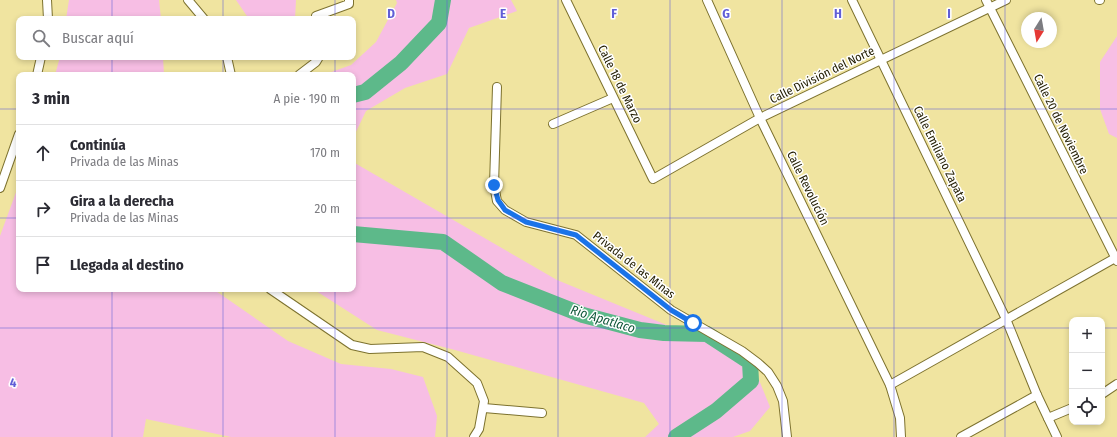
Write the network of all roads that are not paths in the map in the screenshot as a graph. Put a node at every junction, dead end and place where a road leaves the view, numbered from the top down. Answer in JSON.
{"nodes":[{"id":1,"x":47,"y":0,"type":"edge"},
{"id":2,"x":188,"y":0,"type":"edge"},
{"id":3,"x":349,"y":0,"type":"edge"},
{"id":4,"x":566,"y":0,"type":"edge"},
{"id":5,"x":707,"y":0,"type":"edge"},
{"id":6,"x":852,"y":0,"type":"edge"},
{"id":7,"x":1006,"y":0,"type":"edge"},
{"id":8,"x":988,"y":4,"type":"edge"},
{"id":9,"x":48,"y":16,"type":"edge"},
{"id":10,"x":201,"y":16,"type":"edge"},
{"id":11,"x":319,"y":16,"type":"edge"},
{"id":12,"x":40,"y":60,"type":"edge"},
{"id":13,"x":228,"y":60,"type":"edge"},
{"id":14,"x":317,"y":60,"type":"edge"},
{"id":15,"x":881,"y":60,"type":"junction"},
{"id":16,"x":38,"y":72,"type":"edge"},
{"id":17,"x":230,"y":72,"type":"edge"},
{"id":18,"x":303,"y":72,"type":"edge"},
{"id":19,"x":497,"y":88,"type":"dead end"},
{"id":20,"x":613,"y":98,"type":"junction"},
{"id":21,"x":760,"y":118,"type":"junction"},
{"id":22,"x":552,"y":124,"type":"dead end"},
{"id":23,"x":16,"y":143,"type":"edge"},
{"id":24,"x":653,"y":179,"type":"joint"},
{"id":25,"x":0,"y":188,"type":"edge"},
{"id":26,"x":1116,"y":259,"type":"edge"},
{"id":27,"x":274,"y":292,"type":"edge"},
{"id":28,"x":1006,"y":319,"type":"junction"},
{"id":29,"x":1117,"y":384,"type":"edge"},
{"id":30,"x":890,"y":385,"type":"junction"},
{"id":31,"x":1105,"y":391,"type":"edge"},
{"id":32,"x":1037,"y":395,"type":"junction"},
{"id":33,"x":484,"y":408,"type":"junction"},
{"id":34,"x":1069,"y":409,"type":"edge"},
{"id":35,"x":542,"y":413,"type":"dead end"},
{"id":36,"x":1048,"y":418,"type":"junction"},
{"id":37,"x":474,"y":437,"type":"edge"},
{"id":38,"x":786,"y":437,"type":"edge"},
{"id":39,"x":901,"y":437,"type":"edge"},
{"id":40,"x":960,"y":437,"type":"edge"},
{"id":41,"x":1057,"y":437,"type":"edge"}],
"edges":[{"from":1,"to":9,"type":"street"},
{"from":2,"to":10,"type":"street"},
{"from":3,"to":11,"type":"street"},
{"from":4,"to":20,"type":"street","name":"Calle 18 de Marzo"},
{"from":5,"to":21,"type":"street","name":"Calle Revolución"},
{"from":6,"to":15,"type":"street","name":"Calle Emiliano Zapata"},
{"from":7,"to":8,"type":"street","name":"Calle División del Norte"},
{"from":8,"to":15,"type":"street","name":"Calle División del Norte"},
{"from":8,"to":26,"type":"street","name":"Calle 20 de Noviembre"},
{"from":12,"to":16,"type":"street"},
{"from":13,"to":17,"type":"street"},
{"from":14,"to":18,"type":"street"},
{"from":15,"to":21,"type":"street","name":"Calle División del Norte"},
{"from":15,"to":28,"type":"street","name":"Calle Emiliano Zapata"},
{"from":19,"to":38,"type":"street","name":"Privada de las Minas"},
{"from":20,"to":22,"type":"street"},
{"from":20,"to":24,"type":"street","name":"Calle 18 de Marzo"},
{"from":21,"to":24,"type":"street","name":"Calle División del Norte"},
{"from":21,"to":30,"type":"street","name":"Calle Revolución"},
{"from":23,"to":25,"type":"street"},
{"from":26,"to":28,"type":"street"},
{"from":27,"to":33,"type":"street"},
{"from":28,"to":30,"type":"street"},
{"from":28,"to":32,"type":"street","name":"Calle Emiliano Zapata"},
{"from":29,"to":31,"type":"street"},
{"from":30,"to":39,"type":"street","name":"Calle Revolución"},
{"from":32,"to":36,"type":"street","name":"Calle Emiliano Zapata"},
{"from":32,"to":40,"type":"street"},
{"from":33,"to":35,"type":"street"},
{"from":33,"to":37,"type":"street"},
{"from":34,"to":36,"type":"street"},
{"from":36,"to":41,"type":"street","name":"Calle Emiliano Zapata"}]}
